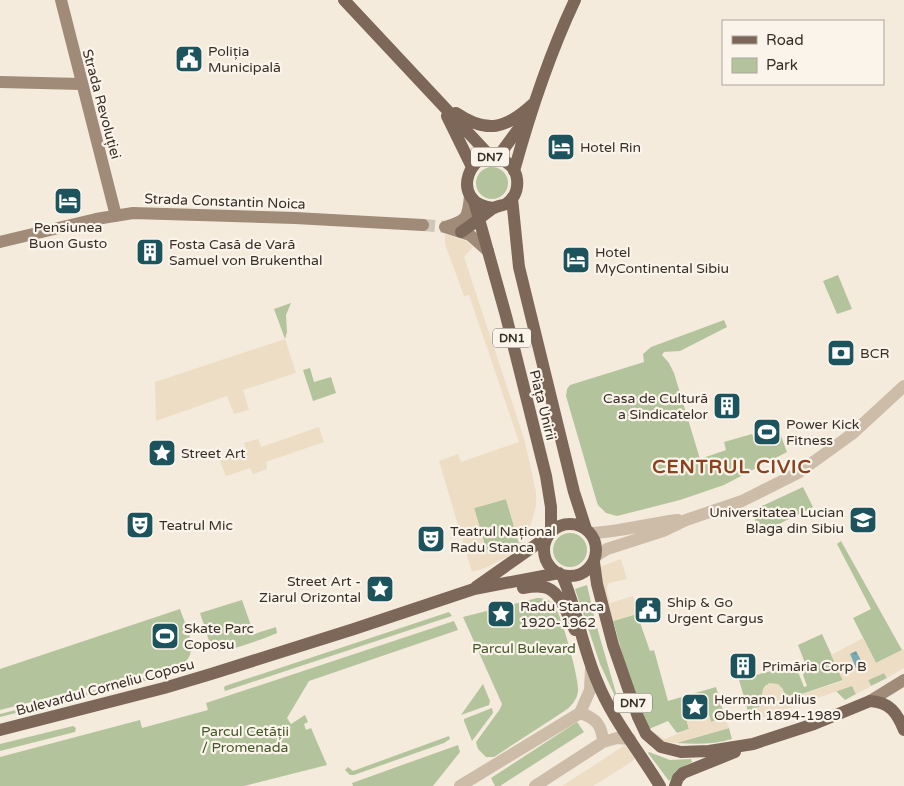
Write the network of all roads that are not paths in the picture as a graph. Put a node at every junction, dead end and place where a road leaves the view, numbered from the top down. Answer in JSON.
{"nodes":[{"id":1,"x":61,"y":0,"type":"edge"},
{"id":2,"x":344,"y":0,"type":"edge"},
{"id":3,"x":574,"y":0,"type":"edge"},
{"id":4,"x":0,"y":82,"type":"edge"},
{"id":5,"x":82,"y":84,"type":"junction"},
{"id":6,"x":440,"y":103,"type":"junction"},
{"id":7,"x":532,"y":108,"type":"junction"},
{"id":8,"x":494,"y":158,"type":"junction"},
{"id":9,"x":472,"y":167,"type":"junction"},
{"id":10,"x":514,"y":171,"type":"junction"},
{"id":11,"x":472,"y":198,"type":"junction"},
{"id":12,"x":512,"y":198,"type":"junction"},
{"id":13,"x":494,"y":208,"type":"junction"},
{"id":14,"x":116,"y":216,"type":"junction"},
{"id":15,"x":480,"y":220,"type":"junction"},
{"id":16,"x":423,"y":225,"type":"tunnel mouth"},
{"id":17,"x":461,"y":232,"type":"junction"},
{"id":18,"x":0,"y":242,"type":"edge"},
{"id":19,"x":488,"y":251,"type":"junction"},
{"id":20,"x":903,"y":387,"type":"edge"},
{"id":21,"x":686,"y":520,"type":"junction"},
{"id":22,"x":588,"y":531,"type":"junction"},
{"id":23,"x":549,"y":534,"type":"junction"},
{"id":24,"x":595,"y":559,"type":"junction"},
{"id":25,"x":560,"y":574,"type":"junction"},
{"id":26,"x":498,"y":585,"type":"junction"},
{"id":27,"x":474,"y":588,"type":"junction"},
{"id":28,"x":582,"y":641,"type":"junction"},
{"id":29,"x":591,"y":668,"type":"junction"},
{"id":30,"x":904,"y":680,"type":"edge"},
{"id":31,"x":870,"y":700,"type":"junction"},
{"id":32,"x":580,"y":712,"type":"junction"},
{"id":33,"x":0,"y":730,"type":"edge"},
{"id":34,"x":904,"y":730,"type":"edge"},
{"id":35,"x":630,"y":739,"type":"junction"},
{"id":36,"x":603,"y":742,"type":"junction"},
{"id":37,"x":753,"y":744,"type":"junction"},
{"id":38,"x":460,"y":786,"type":"edge"},
{"id":39,"x":535,"y":786,"type":"edge"},
{"id":40,"x":660,"y":786,"type":"edge"},
{"id":41,"x":675,"y":786,"type":"edge"}],
"edges":[{"from":1,"to":5,"type":"main road","name":"Strada Revoluției"},
{"from":2,"to":6,"type":"main road","number":"DN7"},
{"from":3,"to":7,"type":"main road"},
{"from":4,"to":5,"type":"main road"},
{"from":5,"to":14,"type":"main road","name":"Strada Revoluției"},
{"from":6,"to":7,"type":"main road"},
{"from":6,"to":8,"type":"main road","number":"DN7"},
{"from":6,"to":9,"type":"main road","number":"DN7"},
{"from":7,"to":8,"type":"main road"},
{"from":7,"to":10,"type":"main road"},
{"from":8,"to":9,"type":"main road","number":"DN7"},
{"from":8,"to":10,"type":"main road","number":"DN7"},
{"from":9,"to":11,"type":"main road","number":"DN7"},
{"from":10,"to":12,"type":"main road","number":"DN7"},
{"from":11,"to":13,"type":"main road"},
{"from":11,"to":15,"type":"main road","name":"Piața Unirii","number":"DN1"},
{"from":11,"to":17,"type":"main road"},
{"from":12,"to":13,"type":"main road"},
{"from":12,"to":22,"type":"main road","name":"Piața Unirii","number":"DN7"},
{"from":13,"to":15,"type":"main road"},
{"from":14,"to":16,"type":"main road","name":"Strada Constantin Noica"},
{"from":14,"to":18,"type":"main road","name":"Strada Constantin Noica"},
{"from":15,"to":17,"type":"main road"},
{"from":15,"to":19,"type":"main road","name":"Piața Unirii","number":"DN1"},
{"from":17,"to":19,"type":"main road"},
{"from":19,"to":23,"type":"main road","name":"Piața Unirii","number":"DN1"},
{"from":20,"to":21,"type":"street"},
{"from":21,"to":22,"type":"street"},
{"from":21,"to":24,"type":"street"},
{"from":22,"to":23,"type":"main road"},
{"from":22,"to":24,"type":"main road","name":"Piața Unirii","number":"DN7"},
{"from":23,"to":25,"type":"main road","name":"Piața Unirii","number":"DN7"},
{"from":23,"to":27,"type":"main road","name":"Bulevardul Corneliu Coposu"},
{"from":24,"to":25,"type":"main road"},
{"from":24,"to":37,"type":"main road","number":"DN7"},
{"from":25,"to":26,"type":"main road","name":"Bulevardul Corneliu Coposu"},
{"from":25,"to":28,"type":"main road","name":"Piața Unirii","number":"DN7"},
{"from":26,"to":27,"type":"main road","name":"Bulevardul Corneliu Coposu"},
{"from":26,"to":28,"type":"main road","name":"Bulevardul Corneliu Coposu"},
{"from":27,"to":33,"type":"main road","name":"Bulevardul Corneliu Coposu"},
{"from":28,"to":29,"type":"main road","name":"Piața Unirii","number":"DN7"},
{"from":29,"to":32,"type":"street","name":"Piața Unirii"},
{"from":29,"to":35,"type":"main road","name":"Piața Unirii","number":"DN7"},
{"from":30,"to":31,"type":"main road"},
{"from":31,"to":34,"type":"main road"},
{"from":31,"to":37,"type":"main road","number":"DN7"},
{"from":32,"to":36,"type":"street"},
{"from":32,"to":38,"type":"street"},
{"from":35,"to":36,"type":"street"},
{"from":35,"to":40,"type":"main road","number":"DN7"},
{"from":36,"to":39,"type":"street"},
{"from":37,"to":41,"type":"main road","number":"DN7"}]}
